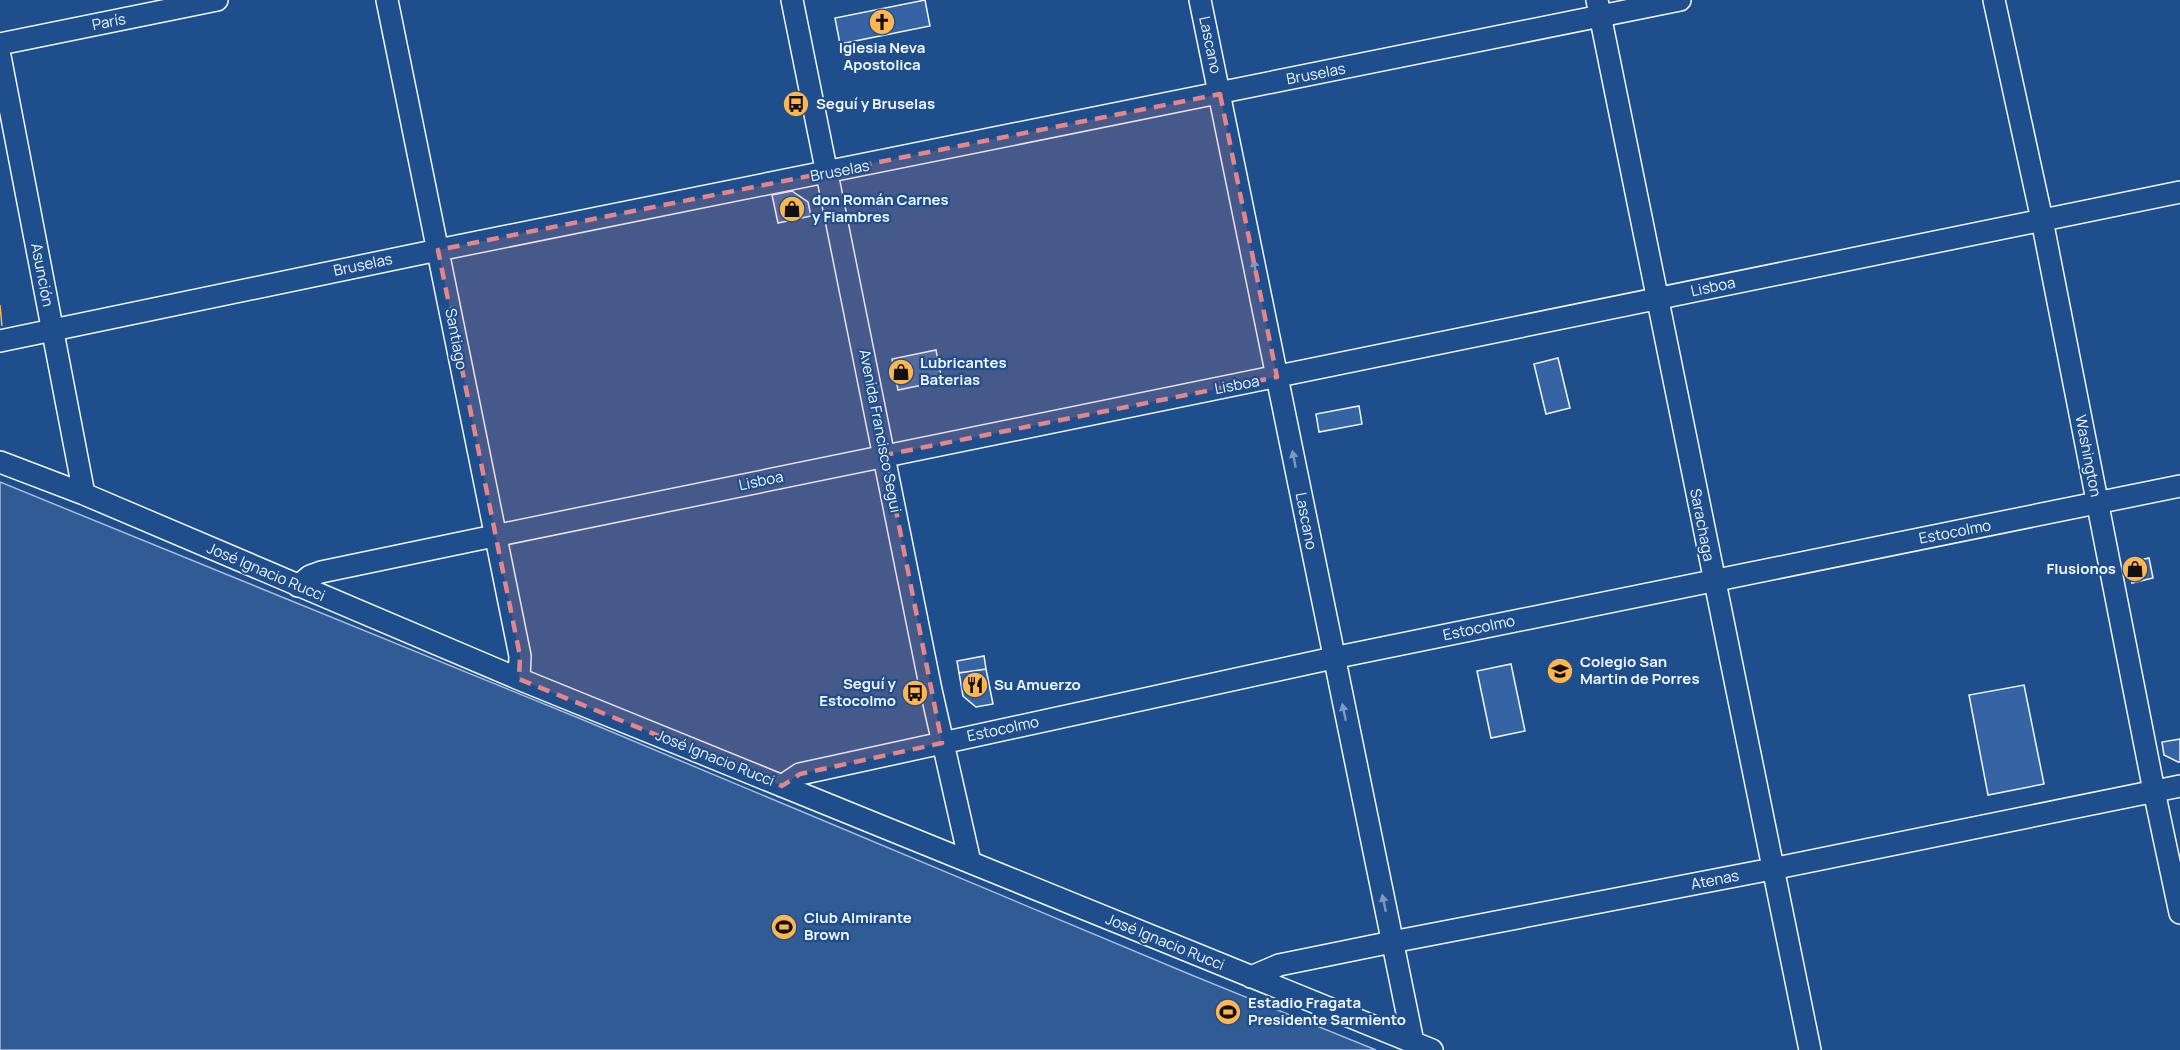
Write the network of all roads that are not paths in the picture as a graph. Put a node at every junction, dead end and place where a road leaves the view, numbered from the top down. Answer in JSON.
{"nodes":[{"id":1,"x":218,"y":0,"type":"edge"},
{"id":2,"x":387,"y":0,"type":"edge"},
{"id":3,"x":792,"y":0,"type":"edge"},
{"id":4,"x":1200,"y":0,"type":"edge"},
{"id":5,"x":1680,"y":0,"type":"edge"},
{"id":6,"x":1994,"y":0,"type":"edge"},
{"id":7,"x":1598,"y":8,"type":"edge"},
{"id":8,"x":0,"y":44,"type":"edge"},
{"id":9,"x":0,"y":56,"type":"edge"},
{"id":10,"x":1220,"y":94,"type":"junction"},
{"id":11,"x":828,"y":173,"type":"junction"},
{"id":12,"x":2180,"y":192,"type":"edge"},
{"id":13,"x":2042,"y":220,"type":"junction"},
{"id":14,"x":438,"y":250,"type":"junction"},
{"id":15,"x":1657,"y":299,"type":"junction"},
{"id":16,"x":53,"y":329,"type":"junction"},
{"id":17,"x":0,"y":341,"type":"edge"},
{"id":18,"x":1277,"y":377,"type":"junction"},
{"id":19,"x":885,"y":455,"type":"junction"},
{"id":20,"x":0,"y":462,"type":"edge"},
{"id":21,"x":2180,"y":486,"type":"edge"},
{"id":22,"x":84,"y":494,"type":"junction"},
{"id":23,"x":2097,"y":503,"type":"junction"},
{"id":24,"x":494,"y":536,"type":"junction"},
{"id":25,"x":1713,"y":580,"type":"junction"},
{"id":26,"x":298,"y":586,"type":"junction"},
{"id":27,"x":1333,"y":658,"type":"junction"},
{"id":28,"x":519,"y":680,"type":"junction"},
{"id":29,"x":942,"y":742,"type":"junction"},
{"id":30,"x":782,"y":786,"type":"junction"},
{"id":31,"x":2180,"y":786,"type":"edge"},
{"id":32,"x":2154,"y":791,"type":"junction"},
{"id":33,"x":970,"y":862,"type":"junction"},
{"id":34,"x":1773,"y":869,"type":"junction"},
{"id":35,"x":2180,"y":913,"type":"edge"},
{"id":36,"x":1392,"y":942,"type":"junction"},
{"id":37,"x":1251,"y":977,"type":"junction"},
{"id":38,"x":1422,"y":1046,"type":"edge"},
{"id":39,"x":1810,"y":1050,"type":"edge"}],
"edges":[{"from":1,"to":8,"type":"street","name":"París"},
{"from":2,"to":14,"type":"street","name":"Santiago"},
{"from":3,"to":11,"type":"street","name":"Avenida Francisco Segui"},
{"from":4,"to":10,"type":"street","name":"Lascano"},
{"from":5,"to":7,"type":"street","name":"Bruselas"},
{"from":6,"to":13,"type":"street","name":"Washington"},
{"from":7,"to":10,"type":"street","name":"Bruselas"},
{"from":7,"to":15,"type":"street","name":"Sarachaga"},
{"from":9,"to":16,"type":"street","name":"Asunción"},
{"from":10,"to":11,"type":"street","name":"Bruselas"},
{"from":18,"to":10,"type":"street","name":"Lascano","one_way":true},
{"from":11,"to":14,"type":"street","name":"Bruselas"},
{"from":11,"to":19,"type":"street","name":"Avenida Francisco Segui"},
{"from":12,"to":13,"type":"street","name":"Lisboa"},
{"from":13,"to":15,"type":"street","name":"Lisboa"},
{"from":13,"to":23,"type":"street","name":"Washington"},
{"from":14,"to":16,"type":"street","name":"Bruselas"},
{"from":14,"to":24,"type":"street","name":"Santiago"},
{"from":15,"to":18,"type":"street","name":"Lisboa"},
{"from":15,"to":25,"type":"street","name":"Sarachaga"},
{"from":16,"to":17,"type":"street","name":"Bruselas"},
{"from":16,"to":22,"type":"street","name":"Asunción"},
{"from":18,"to":19,"type":"street","name":"Lisboa"},
{"from":27,"to":18,"type":"street","name":"Lascano","one_way":true},
{"from":19,"to":24,"type":"street","name":"Lisboa"},
{"from":19,"to":29,"type":"street","name":"Avenida Francisco Segui"},
{"from":20,"to":22,"type":"street","name":"José Ignacio Rucci"},
{"from":21,"to":23,"type":"street","name":"Estocolmo"},
{"from":22,"to":26,"type":"street","name":"José Ignacio Rucci"},
{"from":23,"to":25,"type":"street","name":"Estocolmo"},
{"from":23,"to":32,"type":"street","name":"Washington"},
{"from":24,"to":26,"type":"street","name":"Lisboa"},
{"from":24,"to":28,"type":"street","name":"Santiago"},
{"from":25,"to":27,"type":"street","name":"Estocolmo"},
{"from":25,"to":34,"type":"street","name":"Sarachaga"},
{"from":26,"to":28,"type":"street","name":"José Ignacio Rucci"},
{"from":27,"to":29,"type":"street","name":"Estocolmo"},
{"from":36,"to":27,"type":"street","name":"Lascano","one_way":true},
{"from":28,"to":30,"type":"street","name":"José Ignacio Rucci"},
{"from":29,"to":30,"type":"street","name":"Estocolmo"},
{"from":29,"to":33,"type":"street","name":"Avenida Francisco Segui"},
{"from":30,"to":33,"type":"street","name":"José Ignacio Rucci"},
{"from":31,"to":32,"type":"street","name":"Atenas"},
{"from":32,"to":34,"type":"street","name":"Atenas"},
{"from":32,"to":35,"type":"street","name":"Washington"},
{"from":33,"to":37,"type":"street","name":"José Ignacio Rucci"},
{"from":34,"to":36,"type":"street","name":"Atenas"},
{"from":34,"to":39,"type":"street","name":"Sarachaga"},
{"from":36,"to":37,"type":"street","name":"Atenas"},
{"from":36,"to":38,"type":"street","name":"Lascano"},
{"from":37,"to":38,"type":"street","name":"José Ignacio Rucci"}]}
